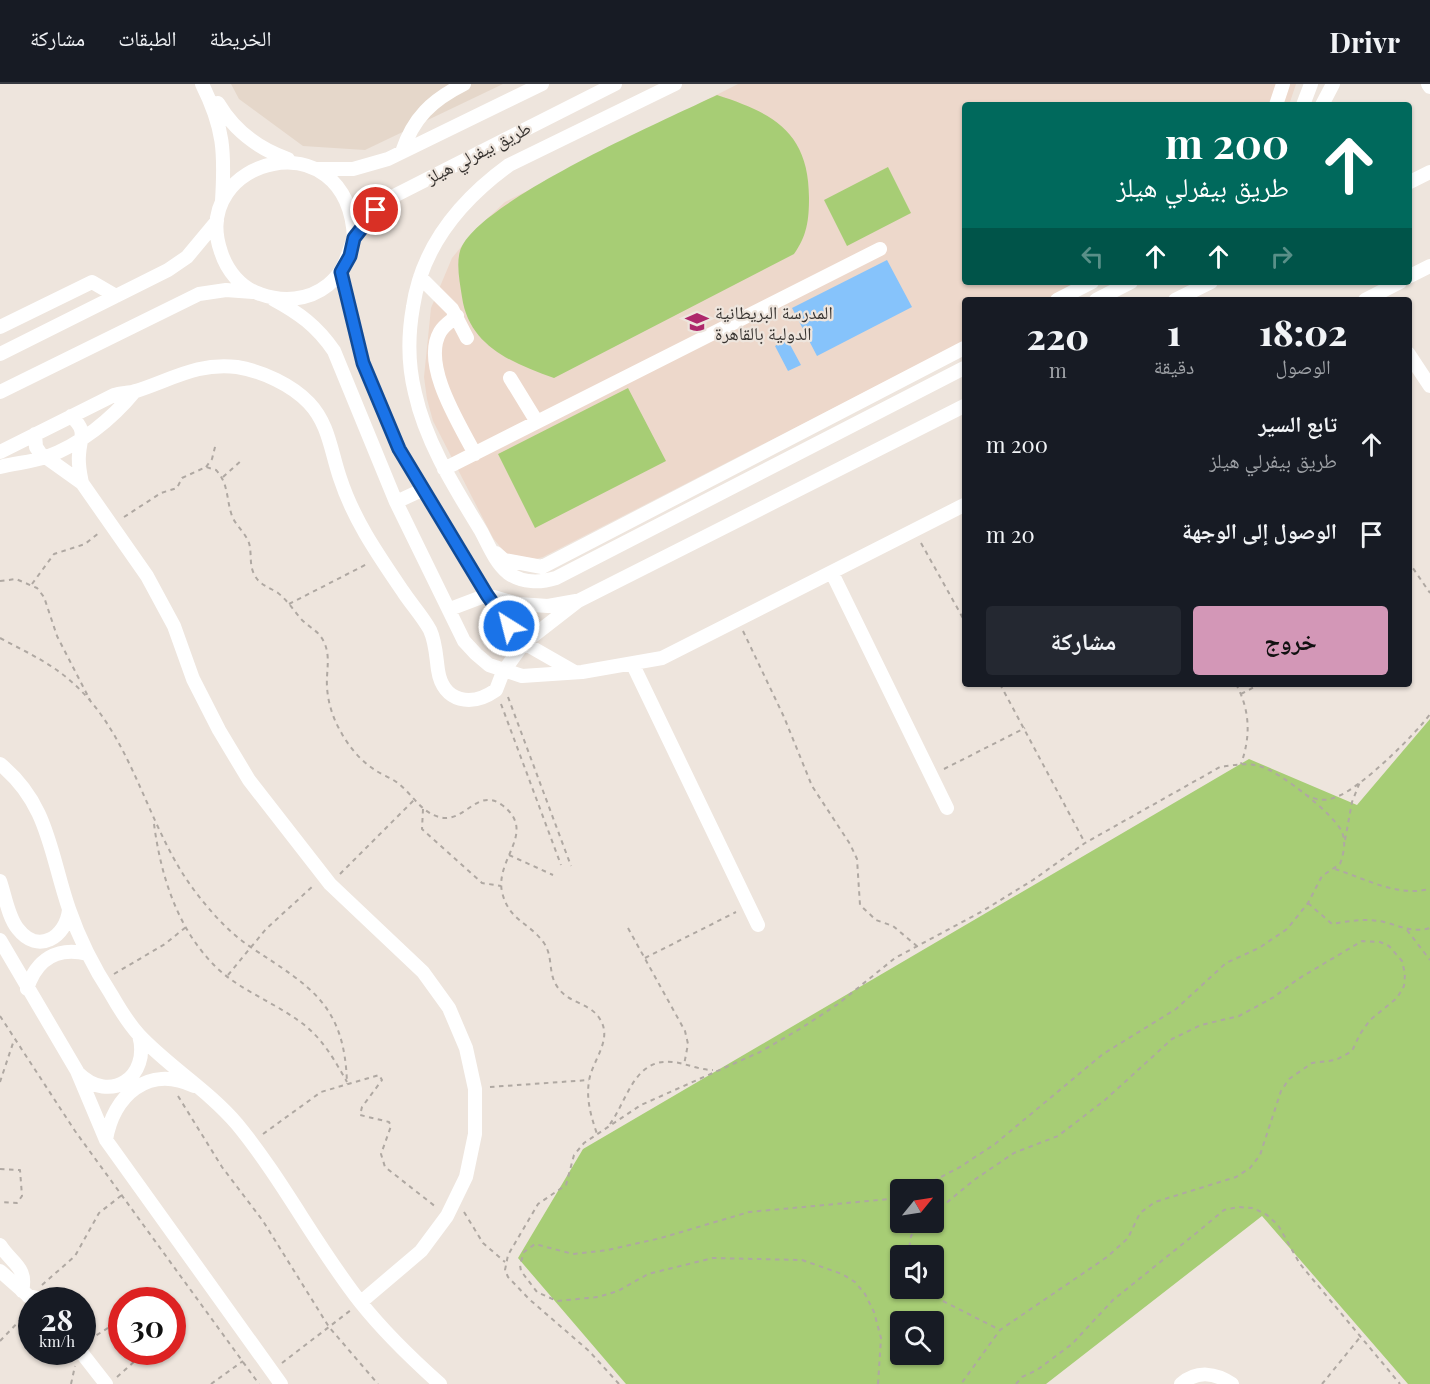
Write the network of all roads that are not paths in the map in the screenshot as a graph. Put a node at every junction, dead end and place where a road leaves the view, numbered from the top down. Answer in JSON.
{"nodes":[{"id":1,"x":202,"y":84,"type":"edge"},
{"id":2,"x":209,"y":84,"type":"edge"},
{"id":3,"x":464,"y":84,"type":"edge"},
{"id":4,"x":542,"y":84,"type":"edge"},
{"id":5,"x":615,"y":84,"type":"edge"},
{"id":6,"x":675,"y":84,"type":"edge"},
{"id":7,"x":1283,"y":84,"type":"edge"},
{"id":8,"x":1311,"y":84,"type":"edge"},
{"id":9,"x":1333,"y":84,"type":"edge"},
{"id":10,"x":1277,"y":102,"type":"edge"},
{"id":11,"x":1304,"y":102,"type":"edge"},
{"id":12,"x":1324,"y":102,"type":"edge"},
{"id":13,"x":527,"y":128,"type":"junction"},
{"id":14,"x":540,"y":150,"type":"junction"},
{"id":15,"x":402,"y":152,"type":"junction"},
{"id":16,"x":295,"y":162,"type":"junction"},
{"id":17,"x":317,"y":169,"type":"junction"},
{"id":18,"x":1430,"y":172,"type":"edge"},
{"id":19,"x":1412,"y":181,"type":"edge"},
{"id":20,"x":222,"y":202,"type":"junction"},
{"id":21,"x":217,"y":221,"type":"junction"},
{"id":22,"x":354,"y":238,"type":"junction"},
{"id":23,"x":880,"y":249,"type":"dead end"},
{"id":24,"x":1430,"y":266,"type":"edge"},
{"id":25,"x":341,"y":272,"type":"junction"},
{"id":26,"x":1412,"y":276,"type":"edge"},
{"id":27,"x":420,"y":277,"type":"junction"},
{"id":28,"x":1086,"y":285,"type":"edge"},
{"id":29,"x":1125,"y":285,"type":"edge"},
{"id":30,"x":1205,"y":285,"type":"edge"},
{"id":31,"x":1395,"y":285,"type":"edge"},
{"id":32,"x":253,"y":292,"type":"junction"},
{"id":33,"x":116,"y":296,"type":"junction"},
{"id":34,"x":1063,"y":297,"type":"edge"},
{"id":35,"x":1102,"y":297,"type":"edge"},
{"id":36,"x":1181,"y":297,"type":"edge"},
{"id":37,"x":1374,"y":297,"type":"edge"},
{"id":38,"x":273,"y":299,"type":"junction"},
{"id":39,"x":457,"y":316,"type":"junction"},
{"id":40,"x":0,"y":327,"type":"edge"},
{"id":41,"x":467,"y":338,"type":"dead end"},
{"id":42,"x":962,"y":349,"type":"edge"},
{"id":43,"x":0,"y":354,"type":"edge"},
{"id":44,"x":1412,"y":359,"type":"edge"},
{"id":45,"x":962,"y":369,"type":"edge"},
{"id":46,"x":510,"y":378,"type":"dead end"},
{"id":47,"x":1430,"y":386,"type":"edge"},
{"id":48,"x":0,"y":392,"type":"edge"},
{"id":49,"x":135,"y":392,"type":"junction"},
{"id":50,"x":962,"y":407,"type":"edge"},
{"id":51,"x":71,"y":416,"type":"junction"},
{"id":52,"x":537,"y":422,"type":"junction"},
{"id":53,"x":35,"y":434,"type":"junction"},
{"id":54,"x":83,"y":437,"type":"junction"},
{"id":55,"x":0,"y":452,"type":"edge"},
{"id":56,"x":475,"y":454,"type":"junction"},
{"id":57,"x":45,"y":458,"type":"junction"},
{"id":58,"x":0,"y":467,"type":"edge"},
{"id":59,"x":444,"y":469,"type":"junction"},
{"id":60,"x":82,"y":483,"type":"junction"},
{"id":61,"x":422,"y":490,"type":"junction"},
{"id":62,"x":396,"y":502,"type":"junction"},
{"id":63,"x":962,"y":506,"type":"edge"},
{"id":64,"x":542,"y":567,"type":"junction"},
{"id":65,"x":520,"y":572,"type":"junction"},
{"id":66,"x":832,"y":573,"type":"junction"},
{"id":67,"x":545,"y":581,"type":"junction"},
{"id":68,"x":487,"y":595,"type":"junction"},
{"id":69,"x":578,"y":601,"type":"junction"},
{"id":70,"x":450,"y":609,"type":"junction"},
{"id":71,"x":524,"y":643,"type":"junction"},
{"id":72,"x":633,"y":665,"type":"junction"},
{"id":73,"x":573,"y":670,"type":"junction"},
{"id":74,"x":500,"y":681,"type":"junction"},
{"id":75,"x":0,"y":765,"type":"edge"},
{"id":76,"x":947,"y":808,"type":"dead end"},
{"id":77,"x":0,"y":881,"type":"edge"},
{"id":78,"x":69,"y":910,"type":"junction"},
{"id":79,"x":758,"y":925,"type":"dead end"},
{"id":80,"x":0,"y":940,"type":"edge"},
{"id":81,"x":51,"y":947,"type":"junction"},
{"id":82,"x":88,"y":954,"type":"junction"},
{"id":83,"x":27,"y":989,"type":"junction"},
{"id":84,"x":139,"y":1035,"type":"junction"},
{"id":85,"x":77,"y":1071,"type":"junction"},
{"id":86,"x":128,"y":1086,"type":"junction"},
{"id":87,"x":201,"y":1090,"type":"junction"},
{"id":88,"x":106,"y":1140,"type":"junction"},
{"id":89,"x":0,"y":1245,"type":"edge"},
{"id":90,"x":0,"y":1272,"type":"edge"},
{"id":91,"x":26,"y":1287,"type":"edge"},
{"id":92,"x":18,"y":1289,"type":"edge"},
{"id":93,"x":361,"y":1302,"type":"junction"},
{"id":94,"x":94,"y":1365,"type":"edge"},
{"id":95,"x":111,"y":1381,"type":"edge"},
{"id":96,"x":281,"y":1384,"type":"edge"},
{"id":97,"x":440,"y":1384,"type":"edge"},
{"id":98,"x":1182,"y":1384,"type":"edge"},
{"id":99,"x":1232,"y":1384,"type":"edge"}],
"edges":[{"from":1,"to":20,"type":"street"},
{"from":2,"to":16,"type":"street"},
{"from":3,"to":15,"type":"street"},
{"from":4,"to":15,"type":"street","name":"طريق بيفرلي هيلز"},
{"from":5,"to":13,"type":"street","name":"طريق بيفرلي هيلز"},
{"from":6,"to":14,"type":"street"},
{"from":7,"to":10,"type":"street"},
{"from":8,"to":11,"type":"street"},
{"from":9,"to":12,"type":"street"},
{"from":13,"to":14,"type":"street"},
{"from":13,"to":22,"type":"street","name":"طريق بيفرلي هيلز"},
{"from":14,"to":27,"type":"street"},
{"from":15,"to":17,"type":"street","name":"طريق بيفرلي هيلز"},
{"from":16,"to":17,"type":"street"},
{"from":16,"to":20,"type":"street"},
{"from":17,"to":22,"type":"street"},
{"from":18,"to":19,"type":"street"},
{"from":20,"to":21,"type":"street"},
{"from":21,"to":32,"type":"street"},
{"from":21,"to":33,"type":"street"},
{"from":22,"to":25,"type":"street"},
{"from":23,"to":52,"type":"street"},
{"from":24,"to":26,"type":"street"},
{"from":25,"to":38,"type":"street"},
{"from":25,"to":61,"type":"street"},
{"from":27,"to":39,"type":"street"},
{"from":27,"to":59,"type":"street"},
{"from":28,"to":34,"type":"street"},
{"from":29,"to":35,"type":"street"},
{"from":30,"to":36,"type":"street"},
{"from":31,"to":37,"type":"street"},
{"from":32,"to":38,"type":"street"},
{"from":32,"to":48,"type":"street"},
{"from":33,"to":40,"type":"street"},
{"from":33,"to":43,"type":"street"},
{"from":38,"to":62,"type":"street"},
{"from":39,"to":41,"type":"street"},
{"from":39,"to":56,"type":"street"},
{"from":42,"to":64,"type":"street"},
{"from":44,"to":47,"type":"street"},
{"from":45,"to":67,"type":"street"},
{"from":46,"to":52,"type":"street"},
{"from":49,"to":51,"type":"street"},
{"from":49,"to":54,"type":"street"},
{"from":49,"to":74,"type":"street"},
{"from":50,"to":69,"type":"street"},
{"from":51,"to":53,"type":"street"},
{"from":51,"to":54,"type":"street"},
{"from":52,"to":56,"type":"street"},
{"from":53,"to":55,"type":"street"},
{"from":53,"to":57,"type":"street"},
{"from":54,"to":57,"type":"street"},
{"from":54,"to":60,"type":"street"},
{"from":56,"to":59,"type":"street"},
{"from":57,"to":58,"type":"street"},
{"from":57,"to":60,"type":"street"},
{"from":59,"to":65,"type":"street"},
{"from":60,"to":93,"type":"street"},
{"from":61,"to":62,"type":"street"},
{"from":61,"to":68,"type":"street"},
{"from":62,"to":70,"type":"street"},
{"from":63,"to":66,"type":"street"},
{"from":64,"to":65,"type":"street"},
{"from":64,"to":67,"type":"street"},
{"from":65,"to":67,"type":"street"},
{"from":66,"to":72,"type":"street"},
{"from":66,"to":76,"type":"street"},
{"from":68,"to":69,"type":"street"},
{"from":68,"to":70,"type":"street"},
{"from":68,"to":71,"type":"street"},
{"from":69,"to":71,"type":"street"},
{"from":70,"to":74,"type":"street"},
{"from":71,"to":73,"type":"street"},
{"from":71,"to":74,"type":"street"},
{"from":72,"to":73,"type":"street"},
{"from":72,"to":79,"type":"street"},
{"from":73,"to":74,"type":"street"},
{"from":75,"to":78,"type":"street"},
{"from":77,"to":81,"type":"street"},
{"from":78,"to":81,"type":"street"},
{"from":78,"to":82,"type":"street"},
{"from":80,"to":83,"type":"street"},
{"from":81,"to":82,"type":"street"},
{"from":81,"to":83,"type":"street"},
{"from":82,"to":84,"type":"street"},
{"from":83,"to":85,"type":"street"},
{"from":84,"to":86,"type":"street"},
{"from":84,"to":87,"type":"street"},
{"from":85,"to":86,"type":"street"},
{"from":85,"to":88,"type":"street"},
{"from":86,"to":87,"type":"street"},
{"from":86,"to":88,"type":"street"},
{"from":87,"to":93,"type":"street"},
{"from":88,"to":96,"type":"street"},
{"from":89,"to":91,"type":"street"},
{"from":90,"to":92,"type":"street"},
{"from":93,"to":97,"type":"street"},
{"from":94,"to":95,"type":"street"},
{"from":98,"to":99,"type":"street"}]}
